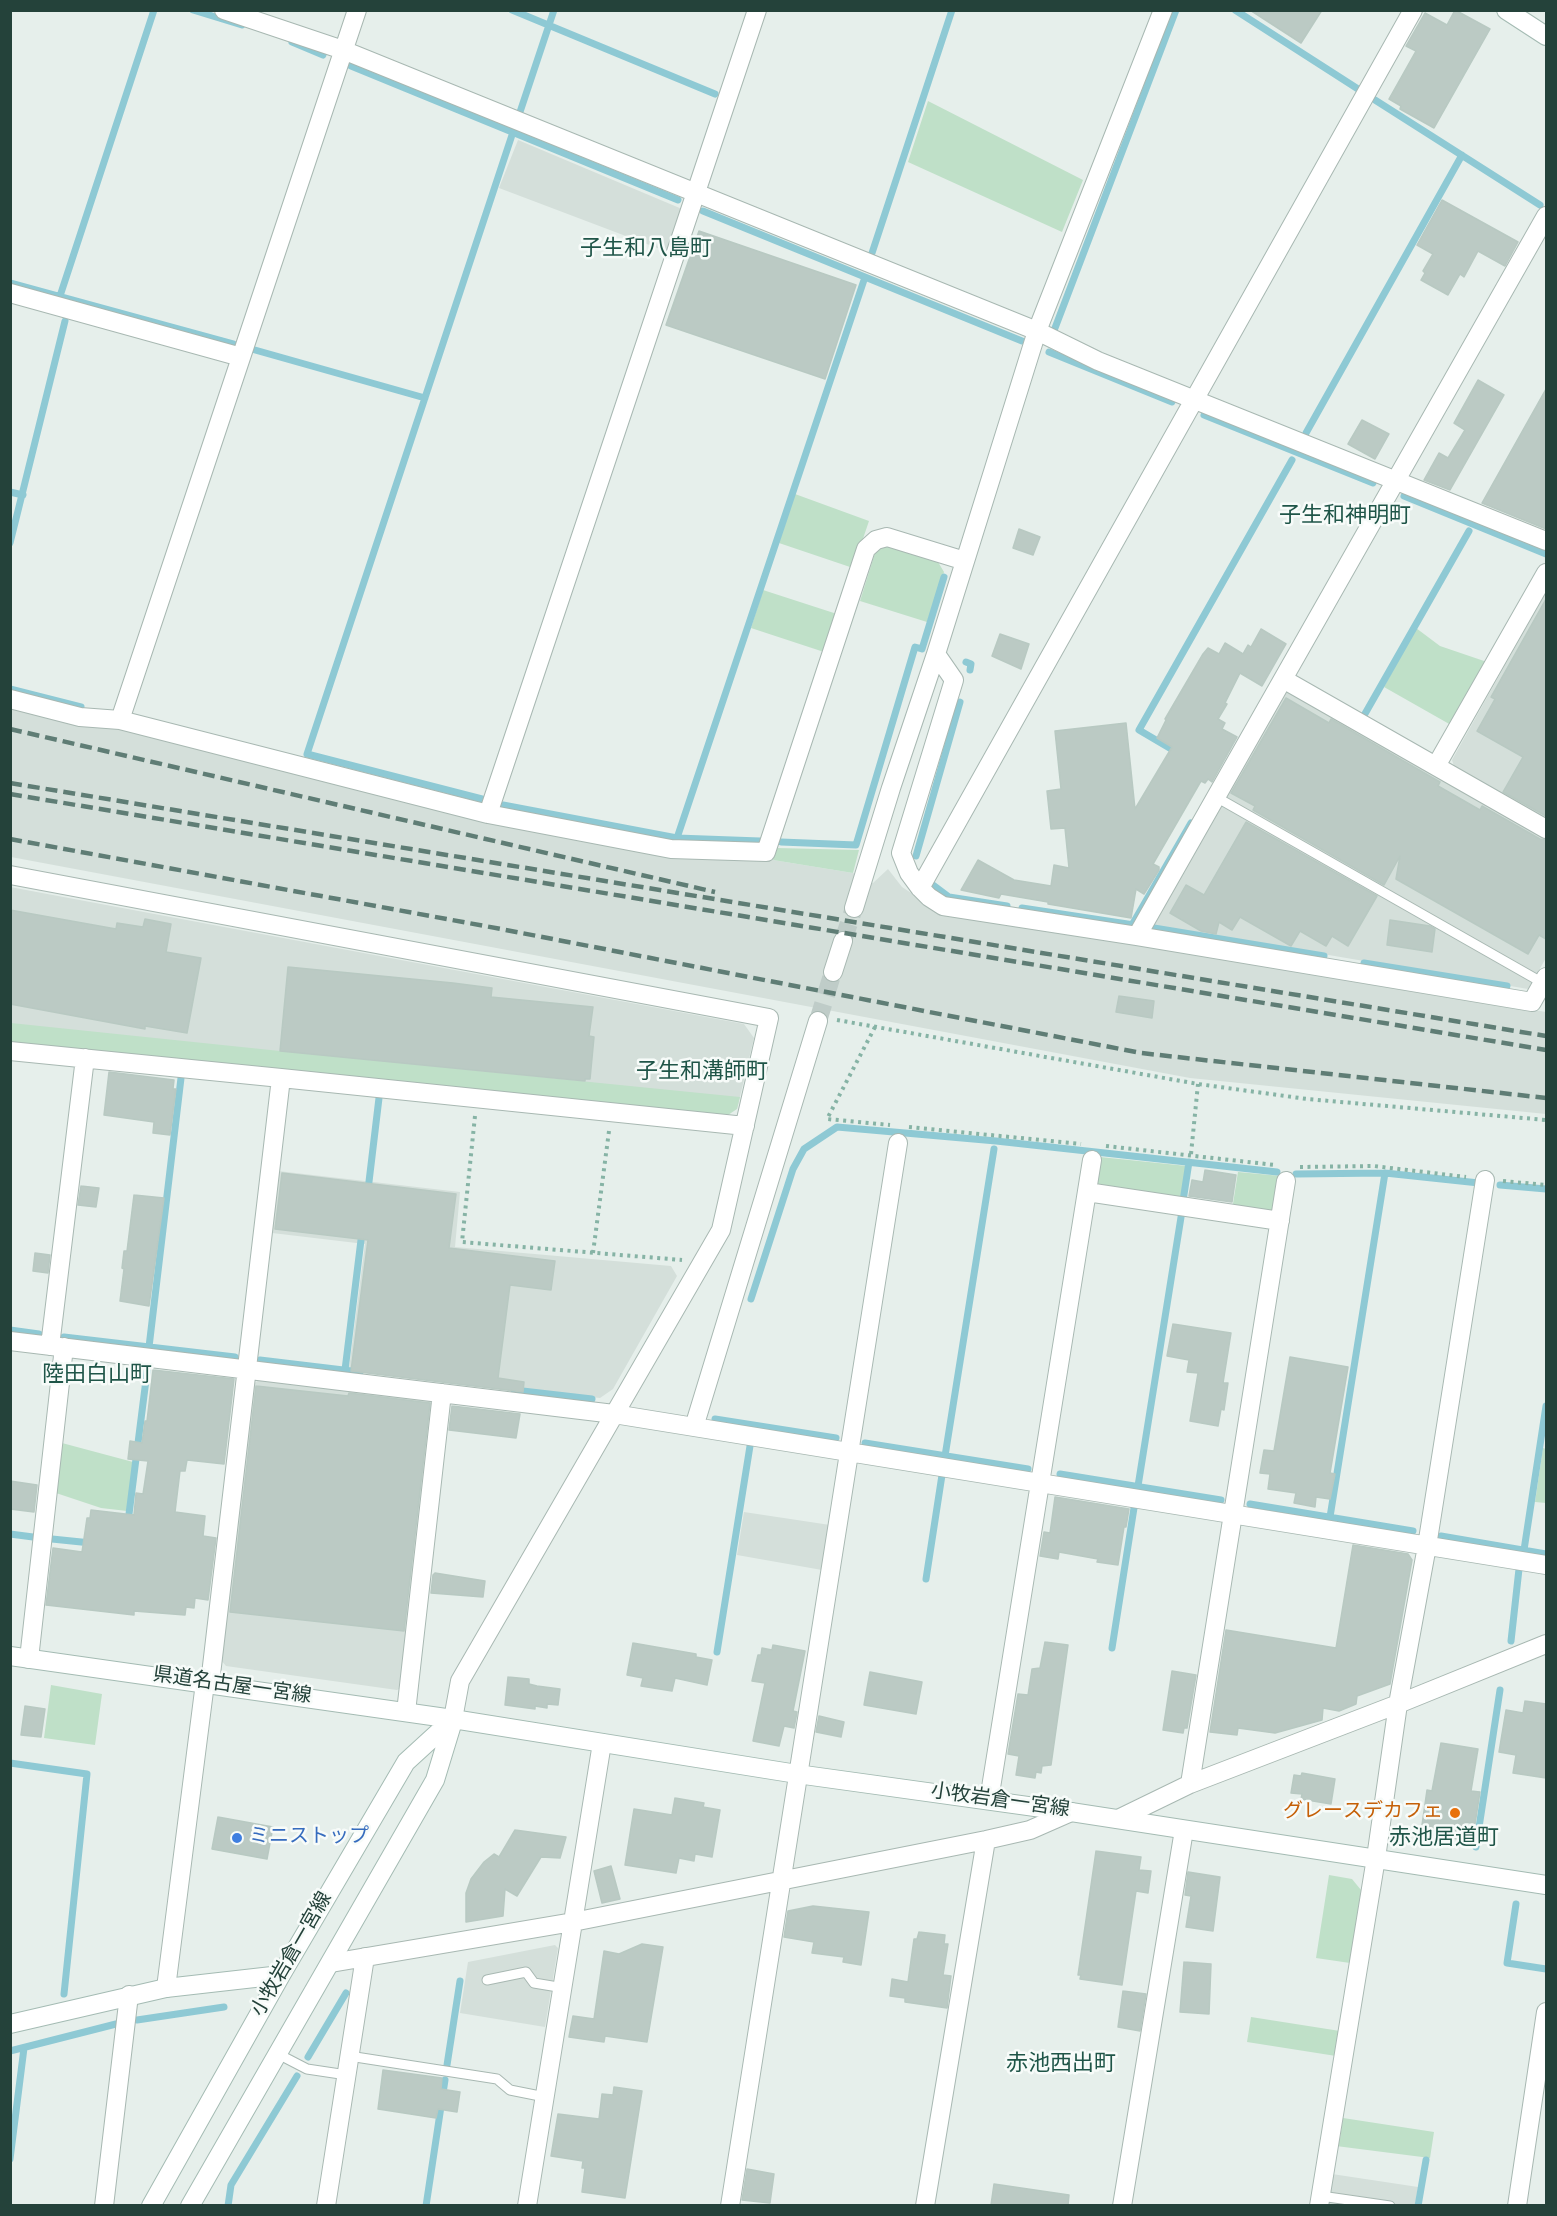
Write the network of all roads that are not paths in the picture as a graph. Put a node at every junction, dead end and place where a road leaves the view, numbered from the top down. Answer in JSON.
{"nodes":[{"id":1,"x":224,"y":10,"type":"edge"},
{"id":2,"x":357,"y":10,"type":"edge"},
{"id":3,"x":757,"y":10,"type":"edge"},
{"id":4,"x":1163,"y":10,"type":"edge"},
{"id":5,"x":1413,"y":10,"type":"edge"},
{"id":6,"x":1506,"y":10,"type":"edge"},
{"id":7,"x":1546,"y":36,"type":"edge"},
{"id":8,"x":344,"y":50,"type":"junction"},
{"id":9,"x":696,"y":193,"type":"junction"},
{"id":10,"x":1546,"y":216,"type":"edge"},
{"id":11,"x":10,"y":293,"type":"edge"},
{"id":12,"x":1037,"y":331,"type":"junction"},
{"id":13,"x":241,"y":357,"type":"junction"},
{"id":14,"x":1194,"y":400,"type":"junction"},
{"id":15,"x":1396,"y":481,"type":"junction"},
{"id":16,"x":1546,"y":541,"type":"edge"},
{"id":17,"x":964,"y":561,"type":"junction"},
{"id":18,"x":1546,"y":573,"type":"edge"},
{"id":19,"x":936,"y":654,"type":"junction"},
{"id":20,"x":1283,"y":679,"type":"junction"},
{"id":21,"x":10,"y":699,"type":"edge"},
{"id":22,"x":120,"y":720,"type":"junction"},
{"id":23,"x":1436,"y":766,"type":"junction"},
{"id":24,"x":1216,"y":796,"type":"junction"},
{"id":25,"x":488,"y":814,"type":"junction"},
{"id":26,"x":1546,"y":830,"type":"edge"},
{"id":27,"x":10,"y":874,"type":"edge"},
{"id":28,"x":920,"y":888,"type":"junction"},
{"id":29,"x":854,"y":908,"type":"tunnel mouth"},
{"id":30,"x":1137,"y":936,"type":"junction"},
{"id":31,"x":843,"y":941,"type":"tunnel mouth"},
{"id":32,"x":833,"y":972,"type":"tunnel mouth"},
{"id":33,"x":1545,"y":980,"type":"edge"},
{"id":34,"x":1539,"y":1004,"type":"edge"},
{"id":35,"x":818,"y":1021,"type":"tunnel mouth"},
{"id":36,"x":10,"y":1051,"type":"edge"},
{"id":37,"x":85,"y":1058,"type":"junction"},
{"id":38,"x":281,"y":1078,"type":"junction"},
{"id":39,"x":745,"y":1126,"type":"junction"},
{"id":40,"x":898,"y":1143,"type":"dead end"},
{"id":41,"x":1092,"y":1150,"type":"road end"},
{"id":42,"x":1287,"y":1171,"type":"road end"},
{"id":43,"x":1485,"y":1180,"type":"road end"},
{"id":44,"x":1087,"y":1192,"type":"junction"},
{"id":45,"x":1280,"y":1221,"type":"junction"},
{"id":46,"x":10,"y":1341,"type":"edge"},
{"id":47,"x":57,"y":1346,"type":"junction"},
{"id":48,"x":247,"y":1369,"type":"junction"},
{"id":49,"x":442,"y":1393,"type":"junction"},
{"id":50,"x":614,"y":1414,"type":"junction"},
{"id":51,"x":693,"y":1427,"type":"junction"},
{"id":52,"x":848,"y":1452,"type":"junction"},
{"id":53,"x":1040,"y":1483,"type":"junction"},
{"id":54,"x":1233,"y":1515,"type":"junction"},
{"id":55,"x":1427,"y":1546,"type":"junction"},
{"id":56,"x":1546,"y":1566,"type":"edge"},
{"id":57,"x":1546,"y":1644,"type":"edge"},
{"id":58,"x":10,"y":1656,"type":"edge"},
{"id":59,"x":29,"y":1659,"type":"junction"},
{"id":60,"x":207,"y":1683,"type":"junction"},
{"id":61,"x":1398,"y":1704,"type":"junction"},
{"id":62,"x":406,"y":1712,"type":"junction"},
{"id":63,"x":453,"y":1719,"type":"junction"},
{"id":64,"x":602,"y":1743,"type":"junction"},
{"id":65,"x":797,"y":1773,"type":"junction"},
{"id":66,"x":1190,"y":1784,"type":"junction"},
{"id":67,"x":989,"y":1800,"type":"junction"},
{"id":68,"x":1071,"y":1812,"type":"junction"},
{"id":69,"x":1118,"y":1819,"type":"junction"},
{"id":70,"x":1184,"y":1830,"type":"junction"},
{"id":71,"x":986,"y":1840,"type":"junction"},
{"id":72,"x":1376,"y":1858,"type":"junction"},
{"id":73,"x":780,"y":1881,"type":"junction"},
{"id":74,"x":1546,"y":1884,"type":"edge"},
{"id":75,"x":573,"y":1922,"type":"junction"},
{"id":76,"x":365,"y":1957,"type":"junction"},
{"id":77,"x":331,"y":1963,"type":"junction"},
{"id":78,"x":281,"y":1975,"type":"junction"},
{"id":79,"x":488,"y":1980,"type":"dead end"},
{"id":80,"x":166,"y":1988,"type":"junction"},
{"id":81,"x":564,"y":1988,"type":"junction"},
{"id":82,"x":129,"y":1995,"type":"junction"},
{"id":83,"x":1546,"y":2012,"type":"edge"},
{"id":84,"x":10,"y":2024,"type":"edge"},
{"id":85,"x":278,"y":2054,"type":"junction"},
{"id":86,"x":349,"y":2056,"type":"junction"},
{"id":87,"x":347,"y":2075,"type":"junction"},
{"id":88,"x":545,"y":2097,"type":"junction"},
{"id":89,"x":1320,"y":2201,"type":"edge"},
{"id":90,"x":104,"y":2205,"type":"edge"},
{"id":91,"x":151,"y":2205,"type":"edge"},
{"id":92,"x":190,"y":2205,"type":"edge"},
{"id":93,"x":326,"y":2205,"type":"edge"},
{"id":94,"x":527,"y":2205,"type":"edge"},
{"id":95,"x":730,"y":2205,"type":"edge"},
{"id":96,"x":925,"y":2205,"type":"edge"},
{"id":97,"x":1122,"y":2205,"type":"edge"},
{"id":98,"x":1390,"y":2205,"type":"edge"},
{"id":99,"x":1517,"y":2205,"type":"edge"}],
"edges":[{"from":1,"to":8,"type":"street"},
{"from":2,"to":8,"type":"street"},
{"from":3,"to":9,"type":"street"},
{"from":4,"to":12,"type":"street"},
{"from":5,"to":14,"type":"street"},
{"from":6,"to":7,"type":"street"},
{"from":8,"to":9,"type":"street"},
{"from":8,"to":13,"type":"street"},
{"from":9,"to":12,"type":"street"},
{"from":9,"to":25,"type":"street"},
{"from":10,"to":15,"type":"street"},
{"from":11,"to":13,"type":"street"},
{"from":12,"to":14,"type":"street"},
{"from":12,"to":17,"type":"street"},
{"from":13,"to":22,"type":"street"},
{"from":14,"to":15,"type":"street"},
{"from":14,"to":28,"type":"street"},
{"from":15,"to":16,"type":"street"},
{"from":15,"to":20,"type":"street"},
{"from":17,"to":19,"type":"street"},
{"from":17,"to":25,"type":"street"},
{"from":18,"to":23,"type":"street"},
{"from":19,"to":28,"type":"street"},
{"from":19,"to":29,"type":"street"},
{"from":20,"to":23,"type":"street"},
{"from":20,"to":24,"type":"street"},
{"from":21,"to":22,"type":"street"},
{"from":22,"to":25,"type":"street"},
{"from":23,"to":26,"type":"street"},
{"from":24,"to":30,"type":"street"},
{"from":24,"to":33,"type":"lane"},
{"from":27,"to":39,"type":"street"},
{"from":28,"to":30,"type":"street"},
{"from":30,"to":34,"type":"street"},
{"from":31,"to":32,"type":"street"},
{"from":33,"to":34,"type":"street"},
{"from":35,"to":51,"type":"street"},
{"from":36,"to":37,"type":"street"},
{"from":37,"to":38,"type":"street"},
{"from":37,"to":47,"type":"street"},
{"from":38,"to":39,"type":"street"},
{"from":38,"to":48,"type":"street"},
{"from":39,"to":50,"type":"street"},
{"from":40,"to":52,"type":"street"},
{"from":41,"to":44,"type":"street"},
{"from":42,"to":45,"type":"street"},
{"from":43,"to":55,"type":"street"},
{"from":44,"to":45,"type":"street"},
{"from":44,"to":53,"type":"street"},
{"from":45,"to":54,"type":"street"},
{"from":46,"to":47,"type":"street"},
{"from":47,"to":48,"type":"street"},
{"from":47,"to":59,"type":"street"},
{"from":48,"to":49,"type":"street"},
{"from":48,"to":60,"type":"street"},
{"from":49,"to":50,"type":"street"},
{"from":49,"to":62,"type":"street"},
{"from":50,"to":51,"type":"street"},
{"from":50,"to":63,"type":"street"},
{"from":51,"to":52,"type":"street"},
{"from":52,"to":53,"type":"street"},
{"from":52,"to":65,"type":"street"},
{"from":53,"to":54,"type":"street"},
{"from":53,"to":67,"type":"street"},
{"from":54,"to":55,"type":"street"},
{"from":54,"to":66,"type":"street"},
{"from":55,"to":56,"type":"street"},
{"from":55,"to":61,"type":"street"},
{"from":57,"to":61,"type":"street"},
{"from":58,"to":59,"type":"street","name":"県道名古屋一宮線"},
{"from":59,"to":60,"type":"street","name":"県道名古屋一宮線"},
{"from":60,"to":62,"type":"street","name":"県道名古屋一宮線"},
{"from":60,"to":80,"type":"street"},
{"from":61,"to":66,"type":"street"},
{"from":61,"to":72,"type":"street"},
{"from":62,"to":63,"type":"street","name":"県道名古屋一宮線"},
{"from":63,"to":64,"type":"street","name":"小牧岩倉一宮線"},
{"from":63,"to":77,"type":"street","name":"小牧岩倉一宮線"},
{"from":63,"to":78,"type":"street","name":"小牧岩倉一宮線"},
{"from":64,"to":65,"type":"street","name":"小牧岩倉一宮線"},
{"from":64,"to":75,"type":"street"},
{"from":65,"to":67,"type":"street","name":"小牧岩倉一宮線"},
{"from":65,"to":73,"type":"street"},
{"from":66,"to":69,"type":"street"},
{"from":67,"to":68,"type":"street","name":"小牧岩倉一宮線"},
{"from":68,"to":69,"type":"street","name":"小牧岩倉一宮線"},
{"from":68,"to":71,"type":"street"},
{"from":69,"to":70,"type":"street","name":"小牧岩倉一宮線"},
{"from":70,"to":72,"type":"street","name":"小牧岩倉一宮線"},
{"from":70,"to":97,"type":"street"},
{"from":71,"to":73,"type":"street"},
{"from":71,"to":96,"type":"street"},
{"from":72,"to":74,"type":"street","name":"小牧岩倉一宮線"},
{"from":72,"to":89,"type":"street"},
{"from":73,"to":75,"type":"street"},
{"from":73,"to":95,"type":"street"},
{"from":75,"to":76,"type":"street"},
{"from":75,"to":81,"type":"street"},
{"from":76,"to":77,"type":"street"},
{"from":76,"to":86,"type":"street"},
{"from":77,"to":85,"type":"street","name":"小牧岩倉一宮線"},
{"from":78,"to":80,"type":"street"},
{"from":78,"to":91,"type":"street","name":"小牧岩倉一宮線"},
{"from":79,"to":81,"type":"lane"},
{"from":80,"to":82,"type":"street"},
{"from":81,"to":88,"type":"street"},
{"from":82,"to":84,"type":"street"},
{"from":82,"to":90,"type":"street"},
{"from":83,"to":99,"type":"street"},
{"from":85,"to":87,"type":"lane"},
{"from":85,"to":92,"type":"street","name":"小牧岩倉一宮線"},
{"from":86,"to":87,"type":"street"},
{"from":86,"to":88,"type":"lane"},
{"from":87,"to":93,"type":"street"},
{"from":88,"to":94,"type":"street"},
{"from":89,"to":98,"type":"lane"}]}
